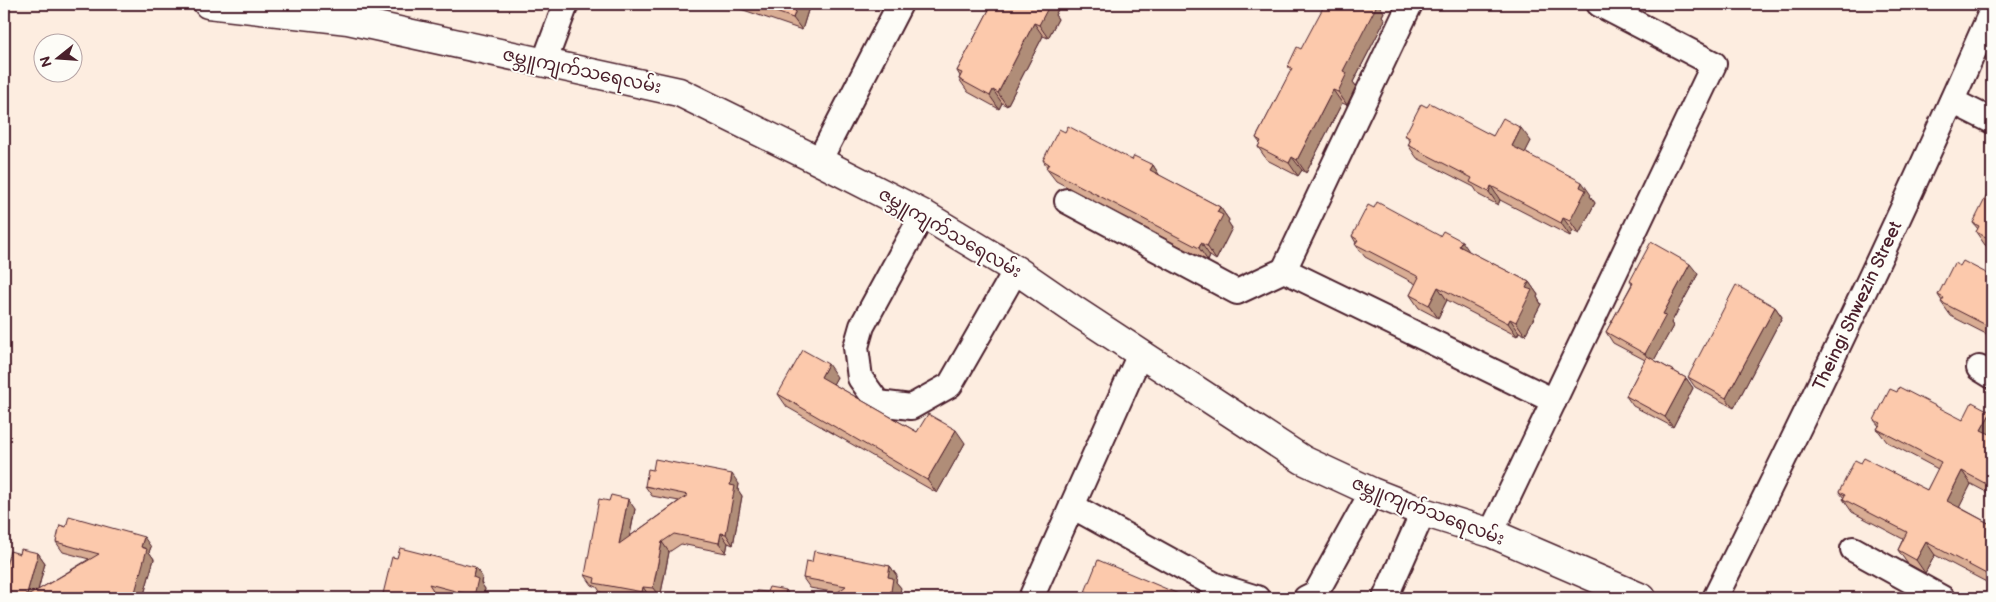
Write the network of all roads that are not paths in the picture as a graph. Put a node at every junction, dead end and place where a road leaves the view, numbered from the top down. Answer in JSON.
{"nodes":[{"id":1,"x":208,"y":4,"type":"edge"},
{"id":2,"x":566,"y":4,"type":"edge"},
{"id":3,"x":900,"y":4,"type":"edge"},
{"id":4,"x":1410,"y":4,"type":"edge"},
{"id":5,"x":1599,"y":4,"type":"edge"},
{"id":6,"x":1992,"y":10,"type":"edge"},
{"id":7,"x":544,"y":63,"type":"junction"},
{"id":8,"x":1952,"y":101,"type":"junction"},
{"id":9,"x":1992,"y":121,"type":"edge"},
{"id":10,"x":819,"y":160,"type":"junction"},
{"id":11,"x":1067,"y":201,"type":"dead end"},
{"id":12,"x":922,"y":214,"type":"junction"},
{"id":13,"x":1016,"y":270,"type":"junction"},
{"id":14,"x":1284,"y":270,"type":"junction"},
{"id":15,"x":1140,"y":354,"type":"junction"},
{"id":16,"x":1554,"y":401,"type":"junction"},
{"id":17,"x":1372,"y":492,"type":"junction"},
{"id":18,"x":1072,"y":506,"type":"junction"},
{"id":19,"x":1423,"y":512,"type":"junction"},
{"id":20,"x":1491,"y":534,"type":"junction"},
{"id":21,"x":1853,"y":549,"type":"dead end"},
{"id":22,"x":1031,"y":598,"type":"edge"},
{"id":23,"x":1257,"y":598,"type":"edge"},
{"id":24,"x":1306,"y":598,"type":"edge"},
{"id":25,"x":1385,"y":598,"type":"edge"},
{"id":26,"x":1642,"y":598,"type":"edge"},
{"id":27,"x":1715,"y":598,"type":"edge"},
{"id":28,"x":1942,"y":598,"type":"edge"}],
"edges":[{"from":1,"to":7,"type":"main road","name":"ဇမ္ဘူကျက်သရေလမ်း"},
{"from":2,"to":7,"type":"street"},
{"from":3,"to":10,"type":"street"},
{"from":4,"to":14,"type":"street"},
{"from":5,"to":16,"type":"street"},
{"from":6,"to":8,"type":"street","name":"Theingi Shwezin Street"},
{"from":7,"to":10,"type":"main road","name":"ဇမ္ဘူကျက်သရေလမ်း"},
{"from":8,"to":9,"type":"street"},
{"from":8,"to":27,"type":"street","name":"Theingi Shwezin Street"},
{"from":10,"to":12,"type":"main road","name":"ဇမ္ဘူကျက်သရေလမ်း"},
{"from":11,"to":14,"type":"street"},
{"from":12,"to":13,"type":"main road","name":"ဇမ္ဘူကျက်သရေလမ်း"},
{"from":12,"to":13,"type":"street"},
{"from":13,"to":15,"type":"main road","name":"ဇမ္ဘူကျက်သရေလမ်း"},
{"from":14,"to":16,"type":"street"},
{"from":15,"to":17,"type":"main road","name":"ဇမ္ဘူကျက်သရေလမ်း"},
{"from":15,"to":18,"type":"street"},
{"from":16,"to":20,"type":"street"},
{"from":17,"to":19,"type":"main road","name":"ဇမ္ဘူကျက်သရေလမ်း"},
{"from":17,"to":24,"type":"street"},
{"from":18,"to":22,"type":"street"},
{"from":18,"to":23,"type":"street"},
{"from":19,"to":20,"type":"main road","name":"ဇမ္ဘူကျက်သရေလမ်း"},
{"from":19,"to":25,"type":"street"},
{"from":20,"to":26,"type":"main road","name":"ဇမ္ဘူကျက်သရေလမ်း"},
{"from":21,"to":28,"type":"street"}]}
